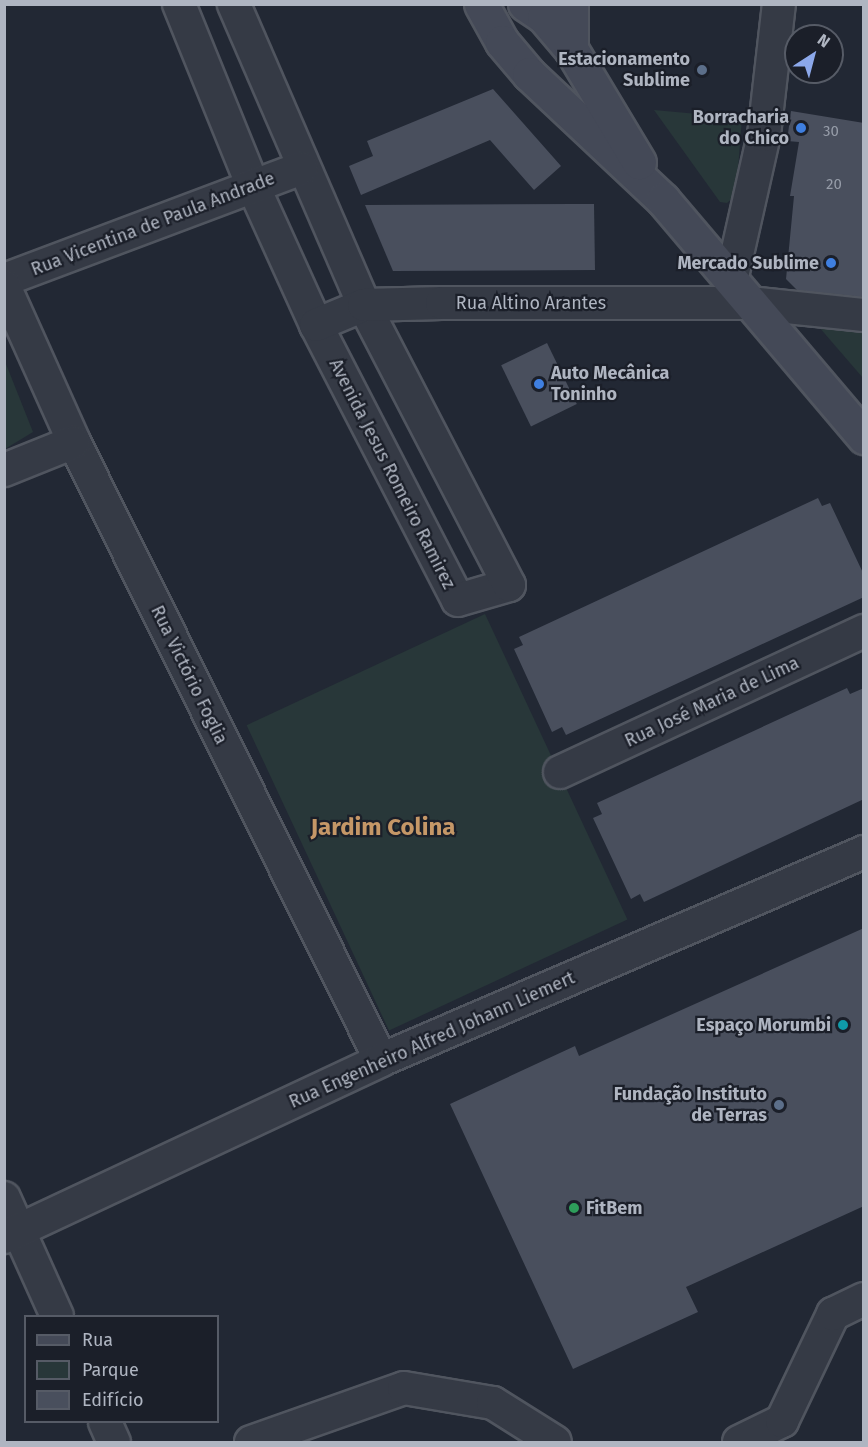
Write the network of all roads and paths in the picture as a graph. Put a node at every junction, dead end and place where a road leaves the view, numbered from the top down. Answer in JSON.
{"nodes":[{"id":1,"x":179,"y":4,"type":"edge"},
{"id":2,"x":234,"y":4,"type":"edge"},
{"id":3,"x":481,"y":4,"type":"edge"},
{"id":4,"x":517,"y":4,"type":"edge"},
{"id":5,"x":525,"y":4,"type":"edge"},
{"id":6,"x":571,"y":4,"type":"edge"},
{"id":7,"x":779,"y":4,"type":"edge"},
{"id":8,"x":502,"y":42,"type":"junction"},
{"id":9,"x":571,"y":49,"type":"junction"},
{"id":10,"x":529,"y":74,"type":"junction"},
{"id":11,"x":302,"y":168,"type":"junction"},
{"id":12,"x":253,"y":186,"type":"junction"},
{"id":13,"x":663,"y":200,"type":"junction"},
{"id":14,"x":4,"y":280,"type":"edge"},
{"id":15,"x":4,"y":286,"type":"edge"},
{"id":16,"x":740,"y":292,"type":"junction"},
{"id":17,"x":364,"y":305,"type":"junction"},
{"id":18,"x":864,"y":315,"type":"edge"},
{"id":19,"x":316,"y":325,"type":"junction"},
{"id":20,"x":864,"y":437,"type":"edge"},
{"id":21,"x":74,"y":442,"type":"junction"},
{"id":22,"x":4,"y":470,"type":"edge"},
{"id":23,"x":864,"y":631,"type":"edge"},
{"id":24,"x":560,"y":772,"type":"dead end"},
{"id":25,"x":864,"y":852,"type":"edge"},
{"id":26,"x":381,"y":1060,"type":"junction"},
{"id":27,"x":4,"y":1198,"type":"edge"},
{"id":28,"x":12,"y":1234,"type":"edge"},
{"id":29,"x":864,"y":1299,"type":"edge"},
{"id":30,"x":56,"y":1315,"type":"edge"},
{"id":31,"x":105,"y":1423,"type":"edge"},
{"id":32,"x":114,"y":1443,"type":"edge"},
{"id":33,"x":251,"y":1443,"type":"edge"},
{"id":34,"x":555,"y":1443,"type":"edge"},
{"id":35,"x":739,"y":1443,"type":"edge"}],
"edges":[{"from":1,"to":12,"type":"street","name":"Avenida Jesus Romeiro Ramirez"},
{"from":2,"to":11,"type":"street","name":"Avenida Jesus Romeiro Ramirez"},
{"from":3,"to":8,"type":"street"},
{"from":4,"to":8,"type":"street"},
{"from":5,"to":9,"type":"street"},
{"from":6,"to":9,"type":"street"},
{"from":7,"to":16,"type":"street"},
{"from":8,"to":10,"type":"street"},
{"from":9,"to":10,"type":"street"},
{"from":9,"to":13,"type":"street"},
{"from":10,"to":13,"type":"street"},
{"from":11,"to":12,"type":"street","name":"Rua Vicentina de Paula Andrade"},
{"from":11,"to":17,"type":"street","name":"Avenida Jesus Romeiro Ramirez"},
{"from":12,"to":14,"type":"street","name":"Rua Vicentina de Paula Andrade"},
{"from":12,"to":19,"type":"street","name":"Avenida Jesus Romeiro Ramirez"},
{"from":13,"to":16,"type":"street"},
{"from":15,"to":21,"type":"street","name":"Rua Victório Foglia"},
{"from":16,"to":17,"type":"street","name":"Rua Altino Arantes"},
{"from":16,"to":18,"type":"street","name":"Rua Altino Arantes"},
{"from":16,"to":20,"type":"street"},
{"from":17,"to":19,"type":"street","name":"Rua Altino Arantes"},
{"from":17,"to":19,"type":"street","name":"Avenida Jesus Romeiro Ramirez"},
{"from":21,"to":22,"type":"street"},
{"from":21,"to":26,"type":"street","name":"Rua Victório Foglia"},
{"from":23,"to":24,"type":"street","name":"Rua José Maria de Lima"},
{"from":25,"to":26,"type":"street","name":"Rua Engenheiro Alfred Johann Liemert"},
{"from":26,"to":28,"type":"street","name":"Rua Engenheiro Alfred Johann Liemert"},
{"from":27,"to":28,"type":"street"},
{"from":28,"to":30,"type":"street"},
{"from":29,"to":35,"type":"street"},
{"from":31,"to":32,"type":"street"},
{"from":33,"to":34,"type":"street"}]}
